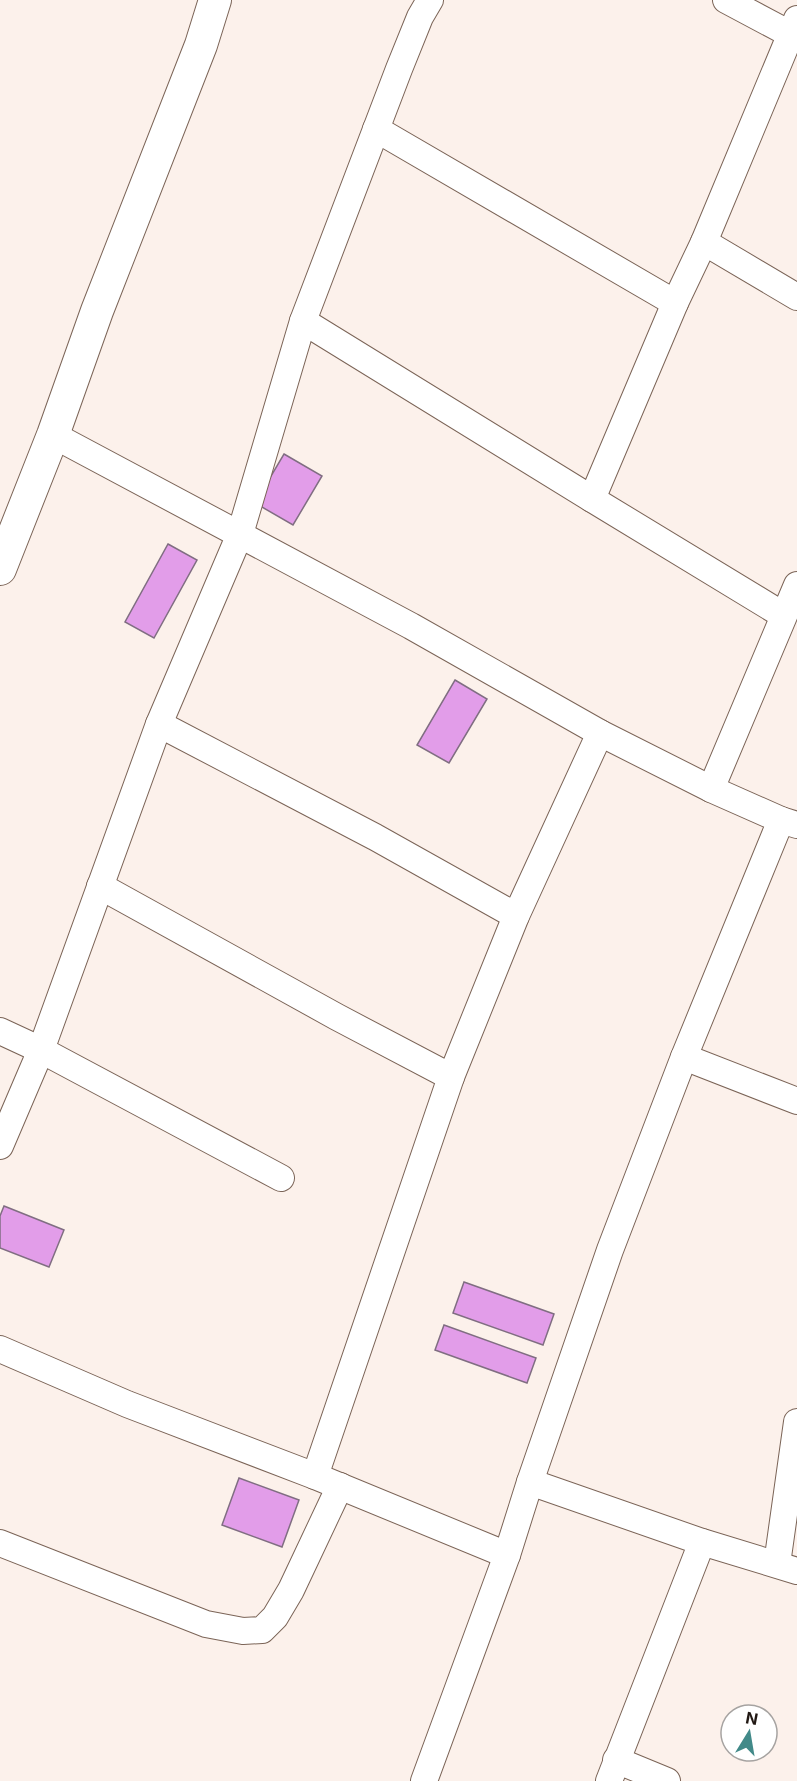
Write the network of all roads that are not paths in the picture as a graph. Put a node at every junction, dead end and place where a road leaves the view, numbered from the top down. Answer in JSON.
{"nodes":[{"id":1,"x":216,"y":0,"type":"edge"},
{"id":2,"x":430,"y":0,"type":"edge"},
{"id":3,"x":726,"y":0,"type":"edge"},
{"id":4,"x":793,"y":27,"type":"edge"},
{"id":5,"x":376,"y":129,"type":"junction"},
{"id":6,"x":704,"y":242,"type":"junction"},
{"id":7,"x":797,"y":297,"type":"edge"},
{"id":8,"x":675,"y":303,"type":"junction"},
{"id":9,"x":303,"y":321,"type":"junction"},
{"id":10,"x":53,"y":435,"type":"junction"},
{"id":11,"x":592,"y":499,"type":"junction"},
{"id":12,"x":240,"y":534,"type":"junction"},
{"id":13,"x":0,"y":569,"type":"edge"},
{"id":14,"x":797,"y":585,"type":"edge"},
{"id":15,"x":783,"y":615,"type":"junction"},
{"id":16,"x":159,"y":724,"type":"junction"},
{"id":17,"x":600,"y":733,"type":"junction"},
{"id":18,"x":711,"y":789,"type":"junction"},
{"id":19,"x":789,"y":822,"type":"edge"},
{"id":20,"x":100,"y":886,"type":"junction"},
{"id":21,"x":516,"y":915,"type":"junction"},
{"id":22,"x":0,"y":1030,"type":"edge"},
{"id":23,"x":40,"y":1050,"type":"junction"},
{"id":24,"x":684,"y":1057,"type":"junction"},
{"id":25,"x":452,"y":1077,"type":"junction"},
{"id":26,"x":797,"y":1101,"type":"edge"},
{"id":27,"x":0,"y":1146,"type":"edge"},
{"id":28,"x":280,"y":1178,"type":"dead end"},
{"id":29,"x":0,"y":1349,"type":"edge"},
{"id":30,"x":797,"y":1422,"type":"edge"},
{"id":31,"x":315,"y":1476,"type":"junction"},
{"id":32,"x":530,"y":1482,"type":"junction"},
{"id":33,"x":340,"y":1486,"type":"junction"},
{"id":34,"x":702,"y":1542,"type":"junction"},
{"id":35,"x":0,"y":1543,"type":"edge"},
{"id":36,"x":507,"y":1555,"type":"junction"},
{"id":37,"x":787,"y":1568,"type":"edge"},
{"id":38,"x":613,"y":1771,"type":"edge"},
{"id":39,"x":424,"y":1781,"type":"edge"},
{"id":40,"x":667,"y":1781,"type":"edge"}],
"edges":[{"from":1,"to":10,"type":"street"},
{"from":2,"to":5,"type":"street"},
{"from":3,"to":4,"type":"street"},
{"from":4,"to":6,"type":"street"},
{"from":5,"to":8,"type":"street"},
{"from":5,"to":9,"type":"street"},
{"from":6,"to":7,"type":"street"},
{"from":6,"to":8,"type":"street"},
{"from":8,"to":11,"type":"street"},
{"from":9,"to":11,"type":"street"},
{"from":9,"to":12,"type":"street"},
{"from":10,"to":12,"type":"street"},
{"from":10,"to":13,"type":"street"},
{"from":11,"to":15,"type":"street"},
{"from":12,"to":16,"type":"street"},
{"from":12,"to":17,"type":"street"},
{"from":14,"to":15,"type":"street"},
{"from":15,"to":18,"type":"street"},
{"from":16,"to":20,"type":"street"},
{"from":16,"to":21,"type":"street"},
{"from":17,"to":18,"type":"street"},
{"from":17,"to":21,"type":"street"},
{"from":18,"to":19,"type":"street"},
{"from":19,"to":24,"type":"street"},
{"from":20,"to":23,"type":"street"},
{"from":20,"to":25,"type":"street"},
{"from":21,"to":25,"type":"street"},
{"from":22,"to":23,"type":"street"},
{"from":23,"to":27,"type":"street"},
{"from":23,"to":28,"type":"street"},
{"from":24,"to":26,"type":"street"},
{"from":24,"to":32,"type":"street"},
{"from":25,"to":31,"type":"street"},
{"from":29,"to":31,"type":"street"},
{"from":30,"to":37,"type":"street"},
{"from":31,"to":33,"type":"street"},
{"from":32,"to":34,"type":"street"},
{"from":32,"to":36,"type":"street"},
{"from":33,"to":35,"type":"street"},
{"from":33,"to":36,"type":"street"},
{"from":34,"to":37,"type":"street"},
{"from":34,"to":38,"type":"street"},
{"from":36,"to":39,"type":"street"},
{"from":38,"to":40,"type":"street"}]}
